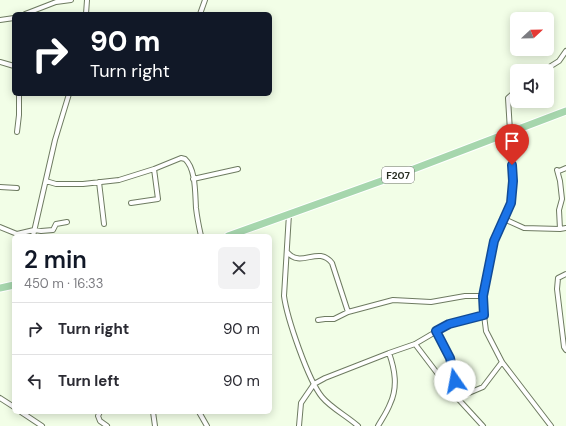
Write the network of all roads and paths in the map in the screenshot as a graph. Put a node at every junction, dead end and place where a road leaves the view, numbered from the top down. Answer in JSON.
{"nodes":[{"id":1,"x":70,"y":0,"type":"edge"},
{"id":2,"x":87,"y":0,"type":"edge"},
{"id":3,"x":205,"y":0,"type":"edge"},
{"id":4,"x":30,"y":12,"type":"edge"},
{"id":5,"x":86,"y":12,"type":"edge"},
{"id":6,"x":201,"y":12,"type":"edge"},
{"id":7,"x":12,"y":18,"type":"edge"},
{"id":8,"x":0,"y":20,"type":"edge"},
{"id":9,"x":566,"y":51,"type":"edge"},
{"id":10,"x":0,"y":62,"type":"edge"},
{"id":11,"x":554,"y":64,"type":"edge"},
{"id":12,"x":12,"y":65,"type":"edge"},
{"id":13,"x":19,"y":96,"type":"edge"},
{"id":14,"x":68,"y":96,"type":"edge"},
{"id":15,"x":510,"y":96,"type":"edge"},
{"id":16,"x":566,"y":111,"type":"edge"},
{"id":17,"x":16,"y":132,"type":"dead end"},
{"id":18,"x":511,"y":133,"type":"junction"},
{"id":19,"x":566,"y":168,"type":"edge"},
{"id":20,"x":154,"y":169,"type":"junction"},
{"id":21,"x":238,"y":169,"type":"dead end"},
{"id":22,"x":194,"y":179,"type":"junction"},
{"id":23,"x":46,"y":181,"type":"junction"},
{"id":24,"x":99,"y":182,"type":"junction"},
{"id":25,"x":0,"y":187,"type":"edge"},
{"id":26,"x":17,"y":188,"type":"dead end"},
{"id":27,"x":131,"y":203,"type":"dead end"},
{"id":28,"x":289,"y":214,"type":"junction"},
{"id":29,"x":504,"y":219,"type":"junction"},
{"id":30,"x":67,"y":222,"type":"dead end"},
{"id":31,"x":104,"y":224,"type":"dead end"},
{"id":32,"x":0,"y":228,"type":"edge"},
{"id":33,"x":566,"y":228,"type":"edge"},
{"id":34,"x":560,"y":229,"type":"junction"},
{"id":35,"x":34,"y":230,"type":"junction"},
{"id":36,"x":33,"y":234,"type":"edge"},
{"id":37,"x":201,"y":234,"type":"edge"},
{"id":38,"x":234,"y":234,"type":"edge"},
{"id":39,"x":287,"y":252,"type":"junction"},
{"id":40,"x":566,"y":274,"type":"edge"},
{"id":41,"x":12,"y":285,"type":"edge"},
{"id":42,"x":0,"y":288,"type":"edge"},
{"id":43,"x":483,"y":296,"type":"junction"},
{"id":44,"x":348,"y":312,"type":"junction"},
{"id":45,"x":484,"y":315,"type":"junction"},
{"id":46,"x":318,"y":320,"type":"dead end"},
{"id":47,"x":436,"y":331,"type":"junction"},
{"id":48,"x":416,"y":344,"type":"junction"},
{"id":49,"x":566,"y":350,"type":"edge"},
{"id":50,"x":389,"y":353,"type":"junction"},
{"id":51,"x":502,"y":362,"type":"junction"},
{"id":52,"x":314,"y":384,"type":"junction"},
{"id":53,"x":450,"y":390,"type":"junction"},
{"id":54,"x":0,"y":398,"type":"edge"},
{"id":55,"x":457,"y":398,"type":"junction"},
{"id":56,"x":12,"y":406,"type":"edge"},
{"id":57,"x":24,"y":414,"type":"edge"},
{"id":58,"x":99,"y":414,"type":"edge"},
{"id":59,"x":153,"y":414,"type":"edge"},
{"id":60,"x":200,"y":414,"type":"edge"},
{"id":61,"x":42,"y":426,"type":"edge"},
{"id":62,"x":107,"y":426,"type":"edge"},
{"id":63,"x":155,"y":426,"type":"edge"},
{"id":64,"x":207,"y":426,"type":"edge"},
{"id":65,"x":299,"y":426,"type":"edge"},
{"id":66,"x":358,"y":426,"type":"edge"},
{"id":67,"x":378,"y":426,"type":"edge"},
{"id":68,"x":483,"y":426,"type":"edge"},
{"id":69,"x":551,"y":426,"type":"edge"}],
"edges":[{"from":1,"to":4,"type":"street"},
{"from":2,"to":5,"type":"street"},
{"from":3,"to":6,"type":"street"},
{"from":7,"to":8,"type":"street"},
{"from":9,"to":11,"type":"street"},
{"from":10,"to":12,"type":"street"},
{"from":13,"to":17,"type":"street"},
{"from":14,"to":23,"type":"street"},
{"from":15,"to":18,"type":"street"},
{"from":16,"to":18,"type":"main road","number":"F207"},
{"from":18,"to":28,"type":"main road","number":"F207"},
{"from":18,"to":29,"type":"street"},
{"from":19,"to":34,"type":"street"},
{"from":20,"to":22,"type":"street"},
{"from":20,"to":24,"type":"street"},
{"from":20,"to":27,"type":"street"},
{"from":21,"to":22,"type":"street"},
{"from":22,"to":37,"type":"street"},
{"from":23,"to":24,"type":"street"},
{"from":23,"to":35,"type":"street"},
{"from":24,"to":31,"type":"street"},
{"from":25,"to":26,"type":"street"},
{"from":28,"to":38,"type":"main road","number":"F207"},
{"from":28,"to":39,"type":"street"},
{"from":29,"to":34,"type":"street"},
{"from":29,"to":43,"type":"street"},
{"from":30,"to":35,"type":"street"},
{"from":32,"to":35,"type":"street"},
{"from":33,"to":34,"type":"street"},
{"from":35,"to":36,"type":"street"},
{"from":39,"to":44,"type":"street"},
{"from":39,"to":52,"type":"street"},
{"from":40,"to":49,"type":"street"},
{"from":41,"to":42,"type":"main road"},
{"from":43,"to":44,"type":"street"},
{"from":43,"to":45,"type":"street"},
{"from":44,"to":46,"type":"street"},
{"from":45,"to":47,"type":"street"},
{"from":45,"to":51,"type":"street"},
{"from":47,"to":48,"type":"street"},
{"from":47,"to":53,"type":"street"},
{"from":48,"to":50,"type":"street"},
{"from":48,"to":53,"type":"street"},
{"from":50,"to":52,"type":"street"},
{"from":50,"to":67,"type":"street"},
{"from":51,"to":55,"type":"street"},
{"from":51,"to":69,"type":"street"},
{"from":52,"to":65,"type":"street"},
{"from":52,"to":66,"type":"street"},
{"from":53,"to":55,"type":"street"},
{"from":54,"to":56,"type":"street"},
{"from":55,"to":68,"type":"street"},
{"from":57,"to":61,"type":"street"},
{"from":58,"to":62,"type":"street"},
{"from":59,"to":63,"type":"street"},
{"from":60,"to":64,"type":"street"}]}
